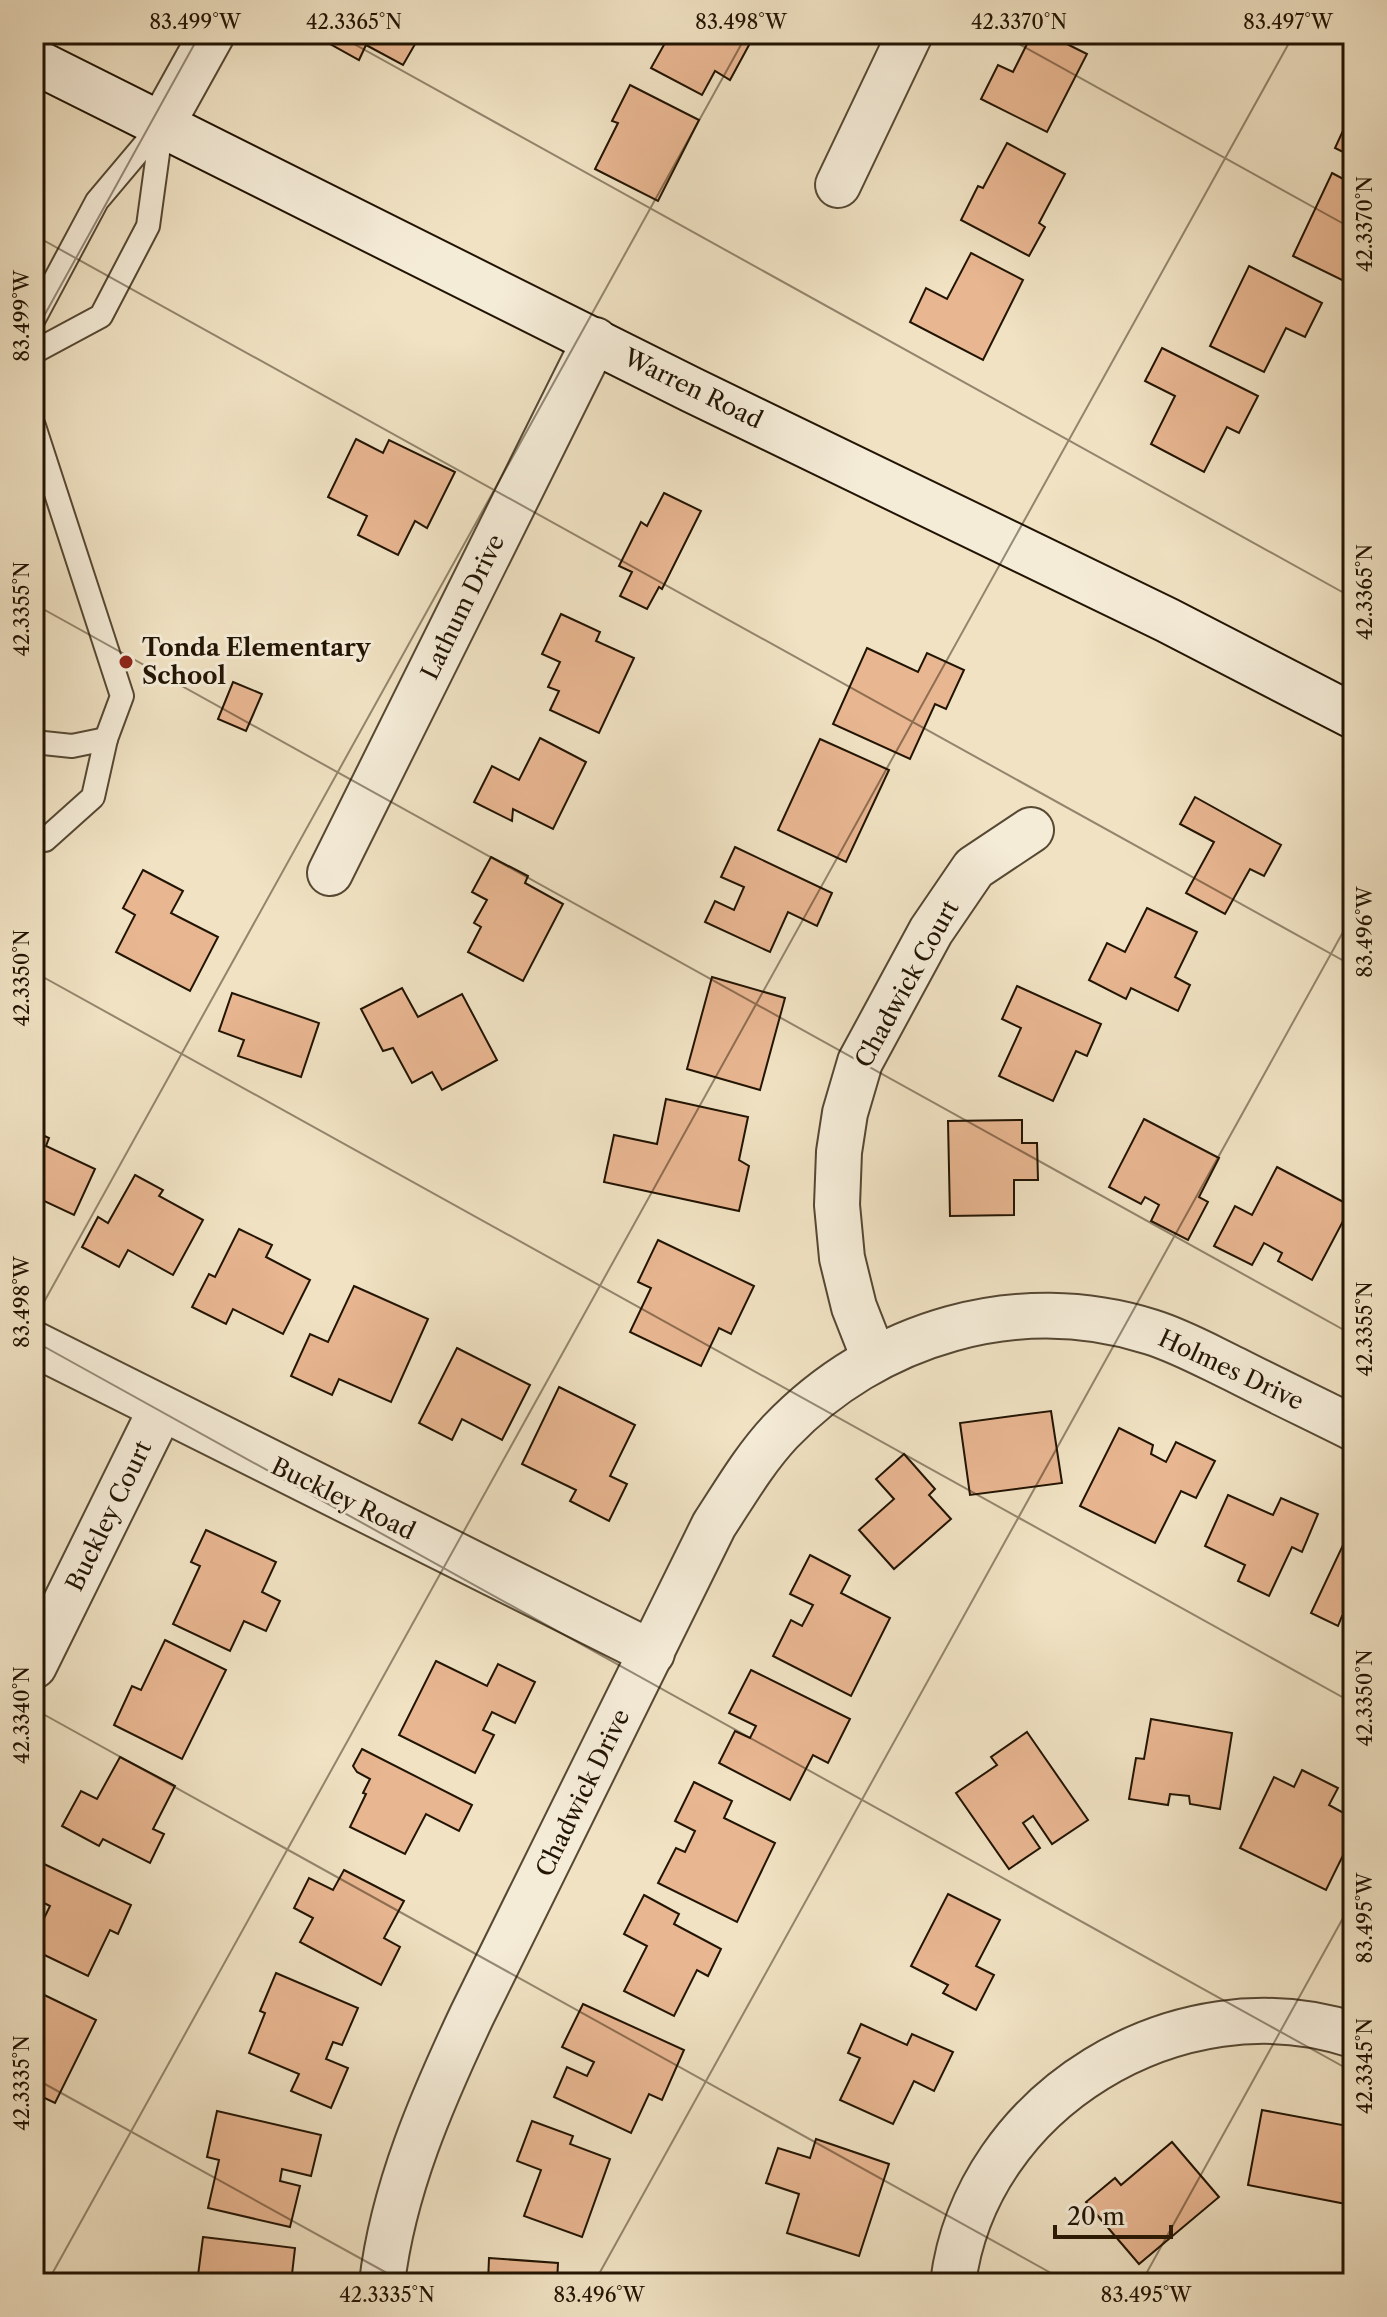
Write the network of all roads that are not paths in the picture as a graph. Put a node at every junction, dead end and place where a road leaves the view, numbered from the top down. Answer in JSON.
{"nodes":[{"id":1,"x":212,"y":34,"type":"edge"},
{"id":2,"x":910,"y":34,"type":"edge"},
{"id":3,"x":34,"y":61,"type":"edge"},
{"id":4,"x":162,"y":124,"type":"junction"},
{"id":5,"x":838,"y":185,"type":"dead end"},
{"id":6,"x":34,"y":319,"type":"edge"},
{"id":7,"x":595,"y":340,"type":"junction"},
{"id":8,"x":34,"y":352,"type":"edge"},
{"id":9,"x":34,"y":426,"type":"edge"},
{"id":10,"x":1353,"y":716,"type":"edge"},
{"id":11,"x":106,"y":739,"type":"junction"},
{"id":12,"x":34,"y":742,"type":"edge"},
{"id":13,"x":1031,"y":830,"type":"dead end"},
{"id":14,"x":34,"y":840,"type":"edge"},
{"id":15,"x":330,"y":873,"type":"dead end"},
{"id":16,"x":34,"y":1344,"type":"edge"},
{"id":17,"x":874,"y":1358,"type":"junction"},
{"id":18,"x":161,"y":1409,"type":"junction"},
{"id":19,"x":1353,"y":1428,"type":"edge"},
{"id":20,"x":652,"y":1653,"type":"junction"},
{"id":21,"x":34,"y":1666,"type":"edge"},
{"id":22,"x":1353,"y":2035,"type":"edge"},
{"id":23,"x":382,"y":2283,"type":"edge"},
{"id":24,"x":953,"y":2283,"type":"edge"}],
"edges":[{"from":1,"to":4,"type":"street"},
{"from":2,"to":5,"type":"street"},
{"from":3,"to":4,"type":"street","name":"Warren Road"},
{"from":4,"to":6,"type":"lane"},
{"from":4,"to":7,"type":"street","name":"Warren Road"},
{"from":4,"to":8,"type":"lane"},
{"from":7,"to":10,"type":"street","name":"Warren Road"},
{"from":7,"to":15,"type":"street","name":"Lathum Drive"},
{"from":9,"to":11,"type":"lane"},
{"from":11,"to":12,"type":"lane"},
{"from":11,"to":14,"type":"lane"},
{"from":13,"to":17,"type":"street","name":"Chadwick Court"},
{"from":16,"to":18,"type":"street","name":"Buckley Road"},
{"from":17,"to":19,"type":"street","name":"Holmes Drive"},
{"from":17,"to":20,"type":"street","name":"Chadwick Drive"},
{"from":18,"to":20,"type":"street","name":"Buckley Road"},
{"from":18,"to":21,"type":"street","name":"Buckley Court"},
{"from":20,"to":23,"type":"street","name":"Chadwick Drive"},
{"from":22,"to":24,"type":"street"}]}
